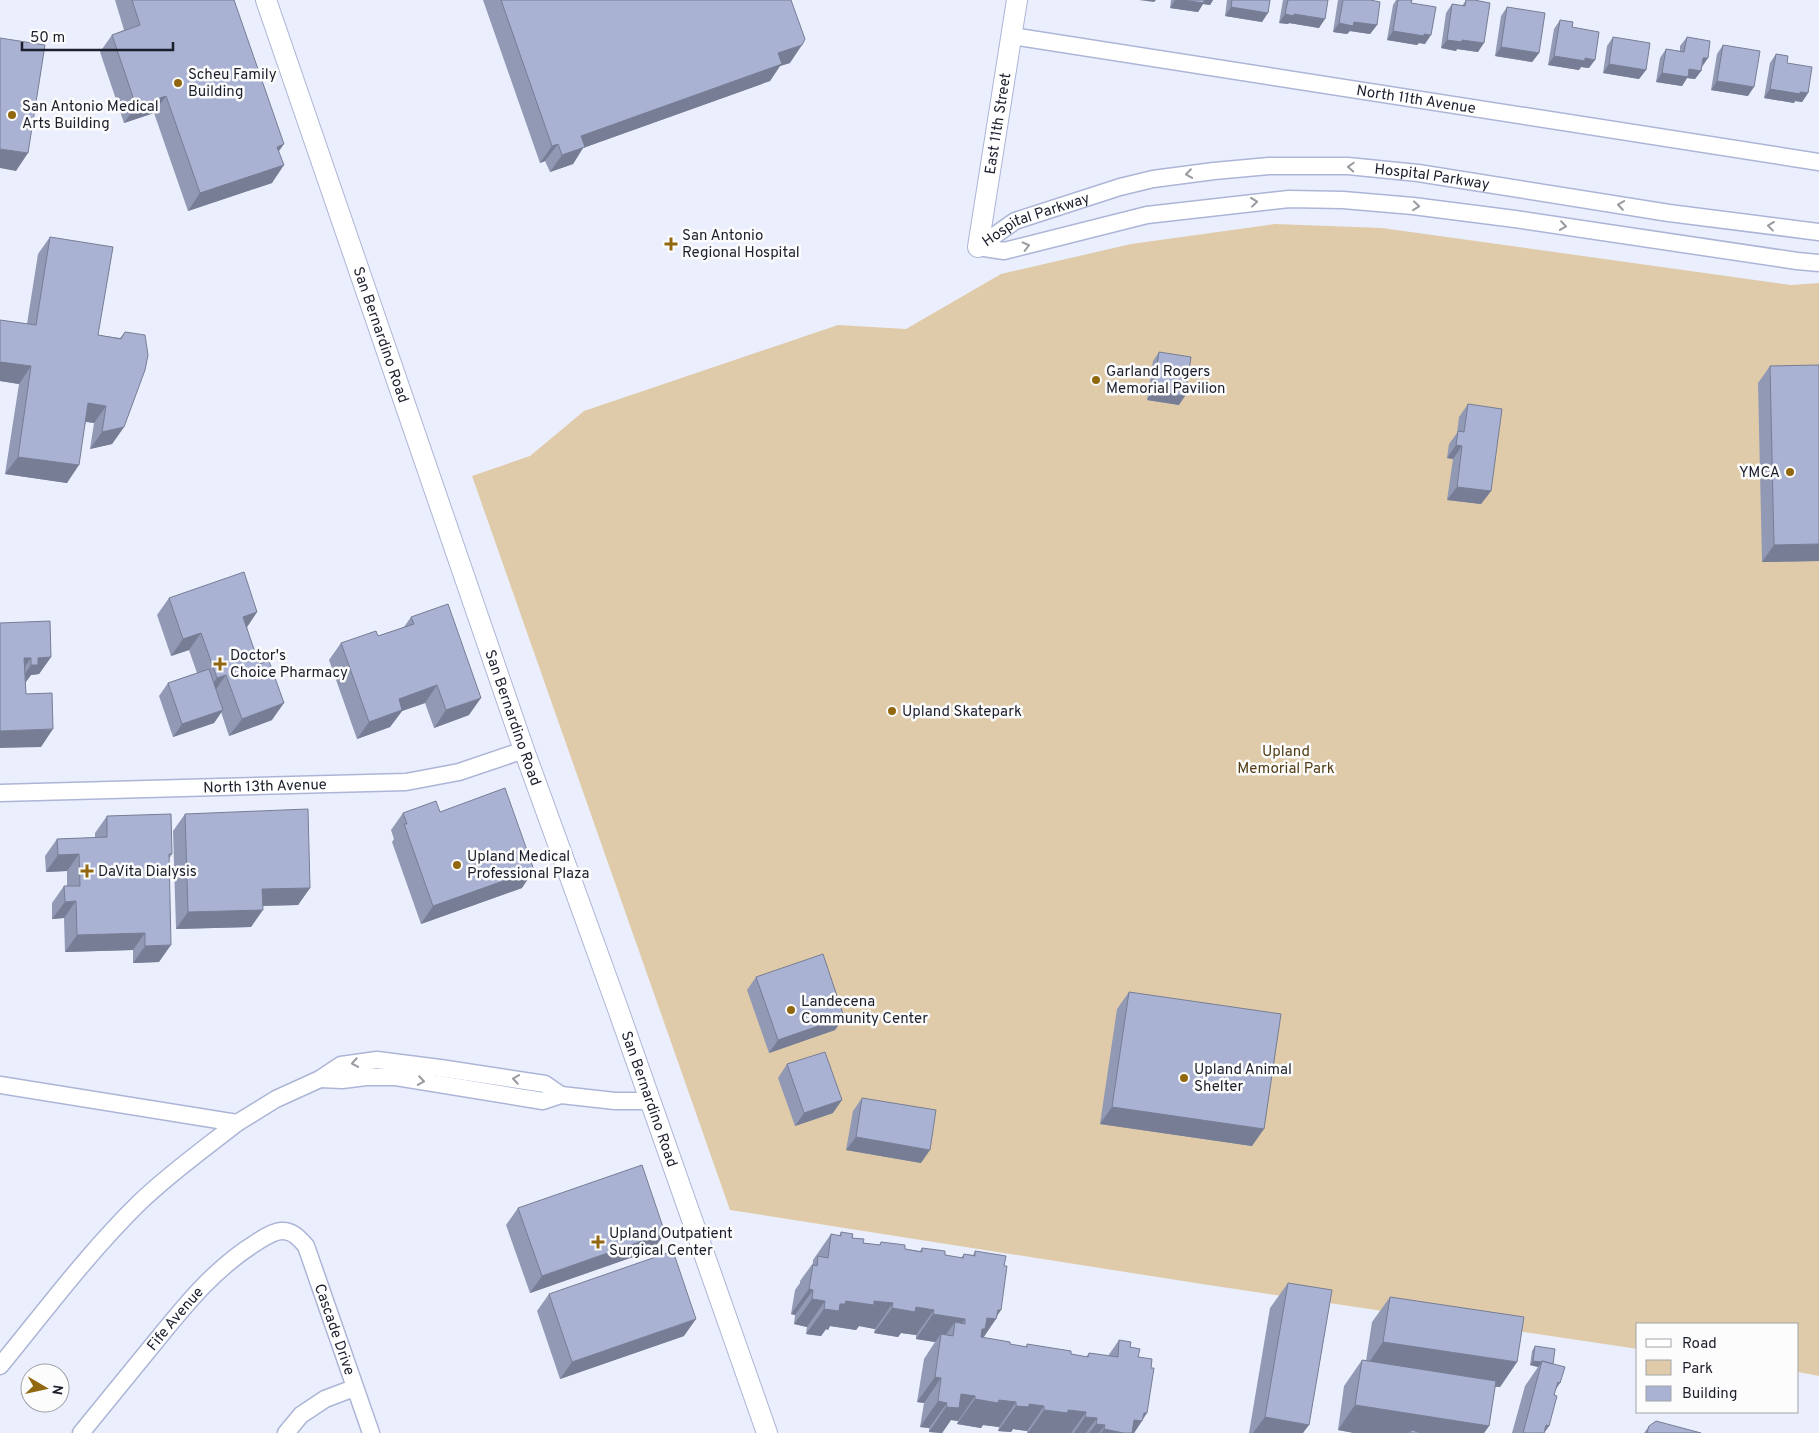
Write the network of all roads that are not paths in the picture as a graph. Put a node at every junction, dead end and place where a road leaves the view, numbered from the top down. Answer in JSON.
{"nodes":[{"id":1,"x":266,"y":0,"type":"edge"},
{"id":2,"x":1017,"y":0,"type":"edge"},
{"id":3,"x":1012,"y":36,"type":"junction"},
{"id":4,"x":1819,"y":162,"type":"edge"},
{"id":5,"x":1819,"y":232,"type":"edge"},
{"id":6,"x":978,"y":247,"type":"junction"},
{"id":7,"x":1819,"y":263,"type":"edge"},
{"id":8,"x":524,"y":750,"type":"junction"},
{"id":9,"x":0,"y":793,"type":"edge"},
{"id":10,"x":0,"y":1085,"type":"edge"},
{"id":11,"x":650,"y":1101,"type":"junction"},
{"id":12,"x":237,"y":1123,"type":"junction"},
{"id":13,"x":289,"y":1232,"type":"joint"},
{"id":14,"x":0,"y":1366,"type":"edge"},
{"id":15,"x":354,"y":1388,"type":"junction"},
{"id":16,"x":81,"y":1433,"type":"edge"},
{"id":17,"x":286,"y":1433,"type":"edge"},
{"id":18,"x":371,"y":1433,"type":"edge"},
{"id":19,"x":767,"y":1433,"type":"edge"}],
"edges":[{"from":1,"to":8,"type":"street","name":"San Bernardino Road"},
{"from":2,"to":3,"type":"street","name":"East 11th Street"},
{"from":3,"to":4,"type":"street","name":"North 11th Avenue"},
{"from":3,"to":6,"type":"street","name":"East 11th Street"},
{"from":5,"to":6,"type":"street","name":"Hospital Parkway","one_way":true},
{"from":6,"to":7,"type":"street","name":"Hospital Parkway","one_way":true},
{"from":8,"to":9,"type":"street","name":"North 13th Avenue"},
{"from":8,"to":11,"type":"street","name":"San Bernardino Road"},
{"from":10,"to":12,"type":"street"},
{"from":11,"to":12,"type":"street"},
{"from":11,"to":19,"type":"street","name":"San Bernardino Road"},
{"from":12,"to":14,"type":"street"},
{"from":13,"to":15,"type":"street","name":"Cascade Drive"},
{"from":13,"to":16,"type":"street","name":"Fife Avenue"},
{"from":15,"to":17,"type":"street"},
{"from":15,"to":18,"type":"street","name":"Cascade Drive"}]}
